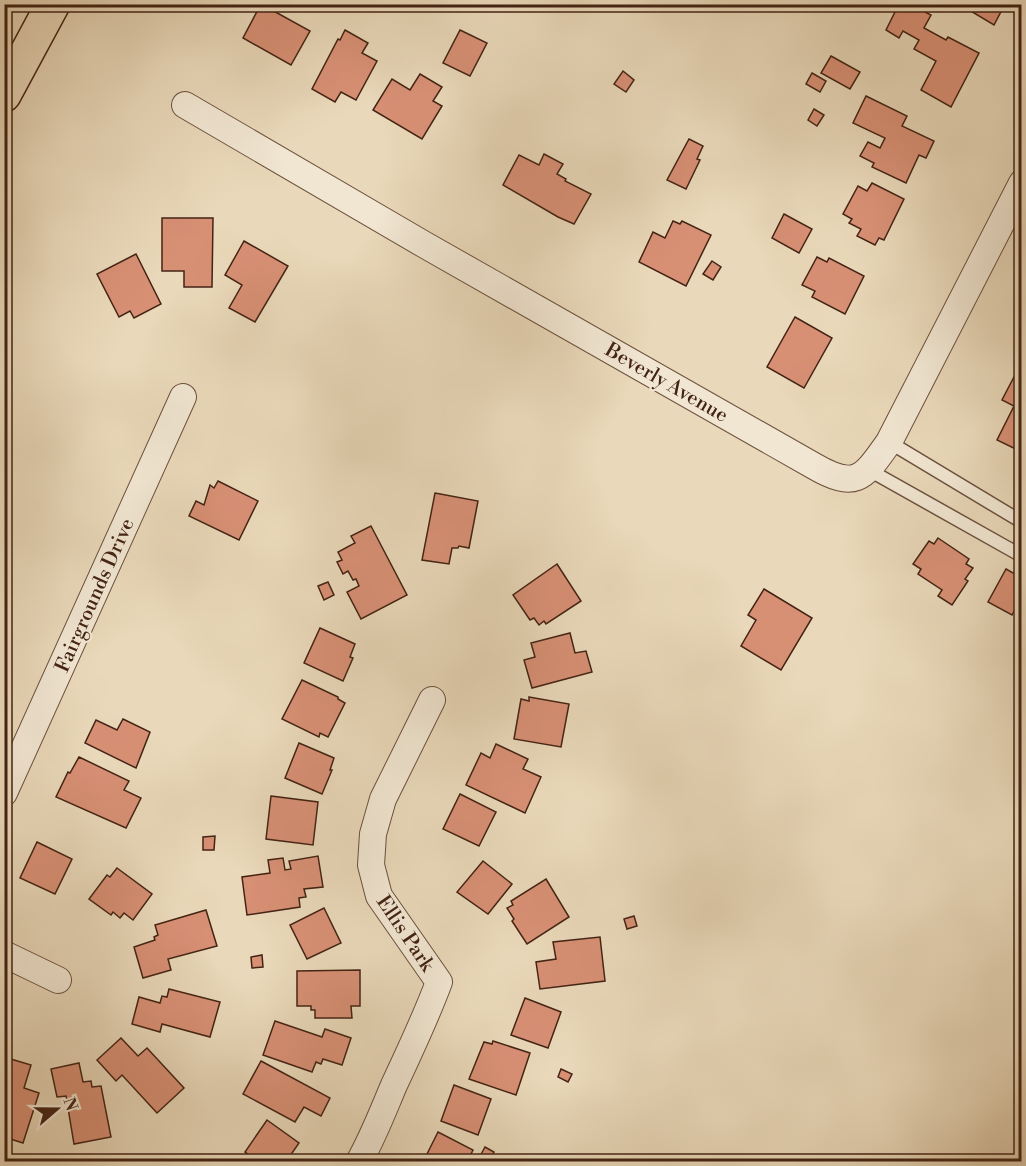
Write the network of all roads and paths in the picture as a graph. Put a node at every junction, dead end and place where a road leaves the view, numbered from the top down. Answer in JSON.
{"nodes":[{"id":1,"x":52,"y":4,"type":"edge"},
{"id":2,"x":4,"y":95,"type":"edge"},
{"id":3,"x":185,"y":105,"type":"dead end"},
{"id":4,"x":1022,"y":183,"type":"edge"},
{"id":5,"x":183,"y":397,"type":"dead end"},
{"id":6,"x":889,"y":442,"type":"junction"},
{"id":7,"x":869,"y":470,"type":"junction"},
{"id":8,"x":1022,"y":522,"type":"edge"},
{"id":9,"x":1022,"y":556,"type":"edge"},
{"id":10,"x":432,"y":700,"type":"dead end"},
{"id":11,"x":4,"y":794,"type":"edge"},
{"id":12,"x":4,"y":954,"type":"edge"},
{"id":13,"x":58,"y":980,"type":"dead end"},
{"id":14,"x":359,"y":1161,"type":"edge"}],
"edges":[{"from":1,"to":2,"type":"highway"},
{"from":3,"to":7,"type":"street","name":"Beverly Avenue"},
{"from":4,"to":6,"type":"street"},
{"from":5,"to":11,"type":"street","name":"Fairgrounds Drive"},
{"from":6,"to":7,"type":"street"},
{"from":6,"to":8,"type":"lane"},
{"from":7,"to":9,"type":"lane"},
{"from":10,"to":14,"type":"street","name":"Ellis Park"},
{"from":12,"to":13,"type":"street"}]}
